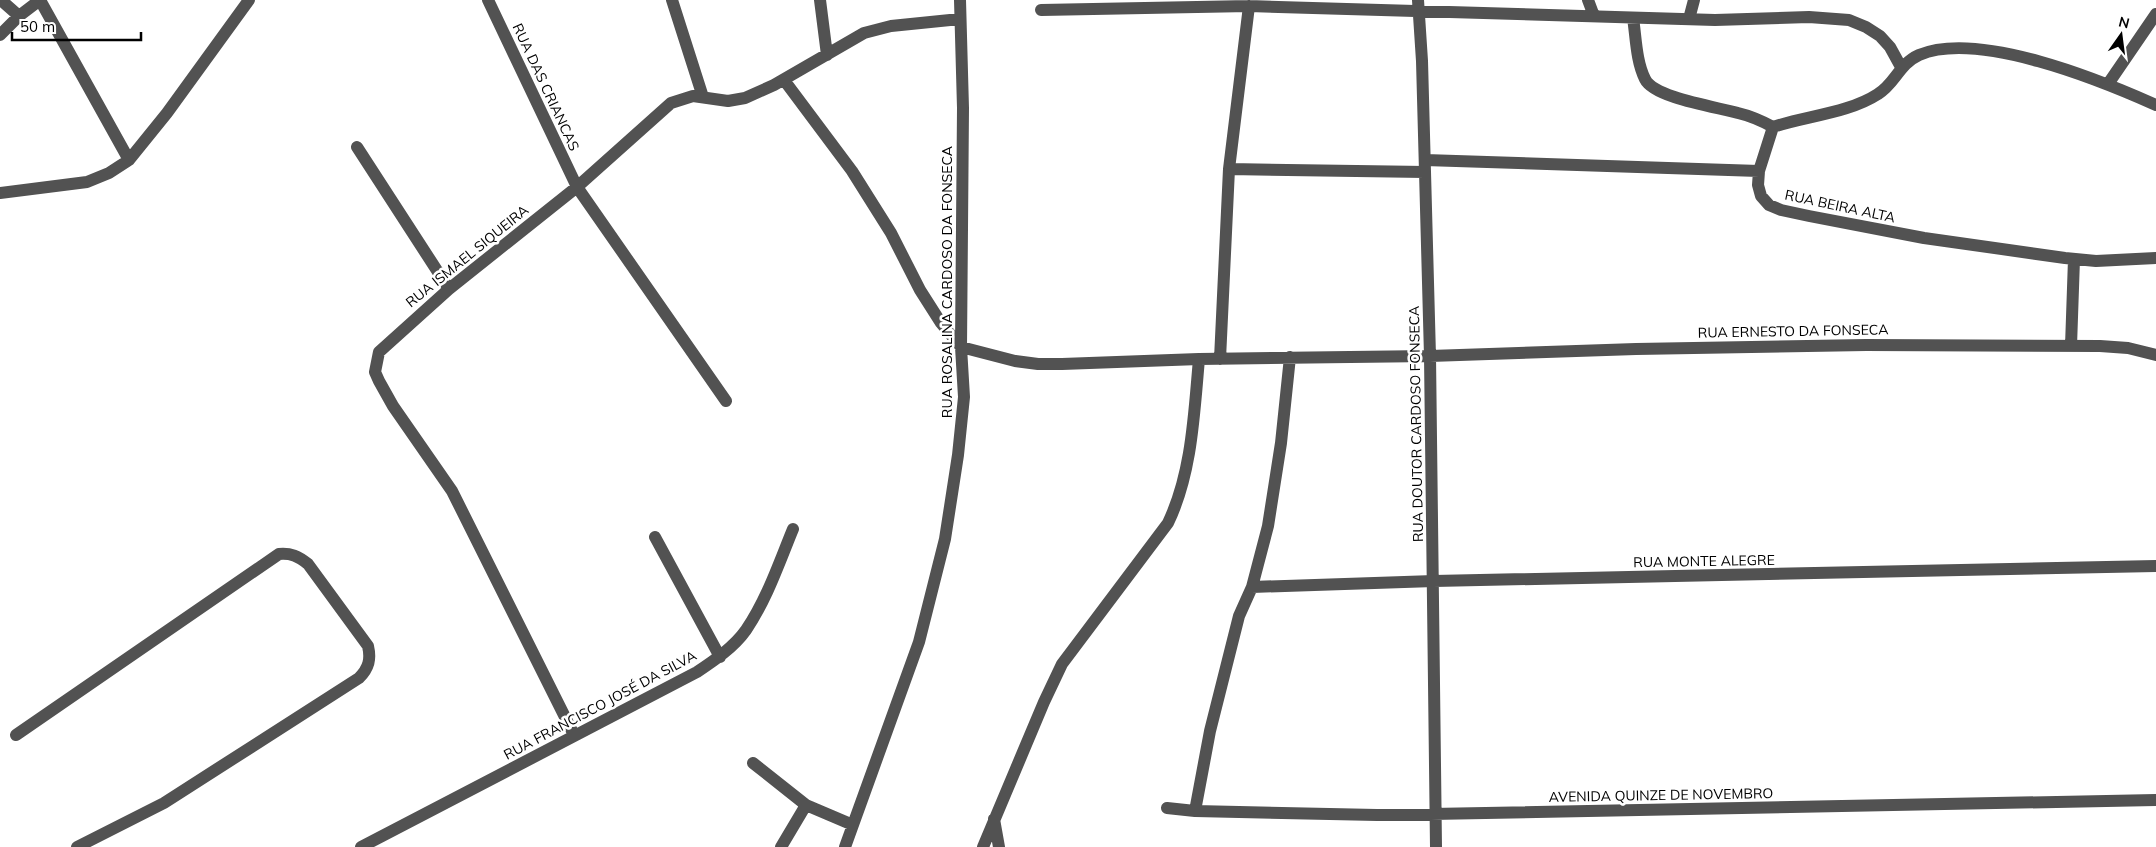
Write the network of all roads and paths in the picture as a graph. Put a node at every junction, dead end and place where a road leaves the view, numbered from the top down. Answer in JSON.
{"nodes":[{"id":1,"x":0,"y":0,"type":"edge"},
{"id":2,"x":40,"y":0,"type":"edge"},
{"id":3,"x":249,"y":0,"type":"edge"},
{"id":4,"x":488,"y":0,"type":"edge"},
{"id":5,"x":672,"y":0,"type":"edge"},
{"id":6,"x":820,"y":0,"type":"edge"},
{"id":7,"x":960,"y":0,"type":"edge"},
{"id":8,"x":1588,"y":0,"type":"edge"},
{"id":9,"x":1694,"y":0,"type":"edge"},
{"id":10,"x":1230,"y":3,"type":"edge"},
{"id":11,"x":1419,"y":5,"type":"edge"},
{"id":12,"x":1249,"y":6,"type":"junction"},
{"id":13,"x":1041,"y":10,"type":"dead end"},
{"id":14,"x":2156,"y":14,"type":"edge"},
{"id":15,"x":19,"y":16,"type":"junction"},
{"id":16,"x":1594,"y":16,"type":"junction"},
{"id":17,"x":1633,"y":18,"type":"junction"},
{"id":18,"x":1689,"y":18,"type":"junction"},
{"id":19,"x":960,"y":19,"type":"junction"},
{"id":20,"x":0,"y":35,"type":"edge"},
{"id":21,"x":827,"y":55,"type":"junction"},
{"id":22,"x":1902,"y":67,"type":"junction"},
{"id":23,"x":784,"y":80,"type":"junction"},
{"id":24,"x":2108,"y":84,"type":"junction"},
{"id":25,"x":702,"y":97,"type":"junction"},
{"id":26,"x":2156,"y":105,"type":"edge"},
{"id":27,"x":1774,"y":127,"type":"junction"},
{"id":28,"x":357,"y":147,"type":"dead end"},
{"id":29,"x":128,"y":160,"type":"junction"},
{"id":30,"x":1425,"y":166,"type":"junction"},
{"id":31,"x":1229,"y":169,"type":"junction"},
{"id":32,"x":1759,"y":171,"type":"junction"},
{"id":33,"x":577,"y":187,"type":"junction"},
{"id":34,"x":0,"y":193,"type":"edge"},
{"id":35,"x":2156,"y":258,"type":"edge"},
{"id":36,"x":2074,"y":259,"type":"junction"},
{"id":37,"x":449,"y":289,"type":"junction"},
{"id":38,"x":2071,"y":346,"type":"junction"},
{"id":39,"x":962,"y":348,"type":"junction"},
{"id":40,"x":2156,"y":355,"type":"edge"},
{"id":41,"x":1430,"y":356,"type":"junction"},
{"id":42,"x":1290,"y":357,"type":"junction"},
{"id":43,"x":1199,"y":359,"type":"junction"},
{"id":44,"x":1220,"y":359,"type":"junction"},
{"id":45,"x":726,"y":401,"type":"dead end"},
{"id":46,"x":793,"y":529,"type":"dead end"},
{"id":47,"x":655,"y":537,"type":"dead end"},
{"id":48,"x":2156,"y":566,"type":"edge"},
{"id":49,"x":1434,"y":581,"type":"junction"},
{"id":50,"x":1252,"y":588,"type":"junction"},
{"id":51,"x":720,"y":657,"type":"junction"},
{"id":52,"x":16,"y":735,"type":"dead end"},
{"id":53,"x":574,"y":735,"type":"junction"},
{"id":54,"x":753,"y":763,"type":"dead end"},
{"id":55,"x":2156,"y":800,"type":"edge"},
{"id":56,"x":806,"y":805,"type":"junction"},
{"id":57,"x":1167,"y":808,"type":"dead end"},
{"id":58,"x":1195,"y":811,"type":"junction"},
{"id":59,"x":1436,"y":812,"type":"junction"},
{"id":60,"x":994,"y":819,"type":"junction"},
{"id":61,"x":853,"y":825,"type":"junction"},
{"id":62,"x":77,"y":847,"type":"edge"},
{"id":63,"x":361,"y":847,"type":"edge"},
{"id":64,"x":781,"y":847,"type":"edge"},
{"id":65,"x":845,"y":847,"type":"edge"},
{"id":66,"x":983,"y":847,"type":"edge"},
{"id":67,"x":999,"y":847,"type":"edge"},
{"id":68,"x":1436,"y":847,"type":"edge"}],
"edges":[{"from":1,"to":15,"type":"street"},
{"from":2,"to":15,"type":"street"},
{"from":2,"to":29,"type":"street"},
{"from":3,"to":29,"type":"street"},
{"from":4,"to":33,"type":"street","name":"RUA DAS CRIANCAS"},
{"from":5,"to":25,"type":"street"},
{"from":6,"to":21,"type":"street"},
{"from":7,"to":19,"type":"street","name":"RUA ROSALINA CARDOSO DA FONSECA"},
{"from":8,"to":16,"type":"street"},
{"from":9,"to":18,"type":"street"},
{"from":10,"to":12,"type":"street"},
{"from":10,"to":13,"type":"street"},
{"from":11,"to":12,"type":"street"},
{"from":11,"to":16,"type":"street"},
{"from":11,"to":30,"type":"street","name":"RUA DOUTOR CARDOSO FONSECA"},
{"from":12,"to":31,"type":"street"},
{"from":14,"to":24,"type":"street"},
{"from":15,"to":20,"type":"street"},
{"from":16,"to":17,"type":"street"},
{"from":17,"to":18,"type":"street"},
{"from":17,"to":27,"type":"street"},
{"from":18,"to":22,"type":"street"},
{"from":19,"to":21,"type":"street","name":"RUA ISMAEL SIQUEIRA"},
{"from":19,"to":39,"type":"street","name":"RUA ROSALINA CARDOSO DA FONSECA"},
{"from":21,"to":23,"type":"street","name":"RUA ISMAEL SIQUEIRA"},
{"from":22,"to":24,"type":"street"},
{"from":22,"to":27,"type":"street"},
{"from":23,"to":25,"type":"street","name":"RUA ISMAEL SIQUEIRA"},
{"from":23,"to":39,"type":"street"},
{"from":24,"to":26,"type":"street"},
{"from":25,"to":33,"type":"street","name":"RUA ISMAEL SIQUEIRA"},
{"from":27,"to":32,"type":"street"},
{"from":28,"to":37,"type":"street"},
{"from":29,"to":34,"type":"street"},
{"from":30,"to":31,"type":"street"},
{"from":30,"to":32,"type":"street"},
{"from":30,"to":41,"type":"street","name":"RUA DOUTOR CARDOSO FONSECA"},
{"from":31,"to":44,"type":"street"},
{"from":32,"to":36,"type":"street","name":"RUA BEIRA ALTA"},
{"from":33,"to":37,"type":"street","name":"RUA ISMAEL SIQUEIRA"},
{"from":33,"to":45,"type":"street","name":"RUA DAS CRIANCAS"},
{"from":35,"to":36,"type":"street","name":"RUA BEIRA ALTA"},
{"from":36,"to":38,"type":"street"},
{"from":37,"to":53,"type":"street","name":"RUA ISMAEL SIQUEIRA"},
{"from":38,"to":40,"type":"street","name":"RUA ERNESTO DA FONSECA"},
{"from":38,"to":41,"type":"street","name":"RUA ERNESTO DA FONSECA"},
{"from":39,"to":43,"type":"street","name":"RUA ERNESTO DA FONSECA"},
{"from":39,"to":61,"type":"street","name":"RUA ROSALINA CARDOSO DA FONSECA"},
{"from":41,"to":42,"type":"street","name":"RUA ERNESTO DA FONSECA"},
{"from":41,"to":49,"type":"street","name":"RUA DOUTOR CARDOSO FONSECA"},
{"from":42,"to":44,"type":"street","name":"RUA ERNESTO DA FONSECA"},
{"from":42,"to":50,"type":"street"},
{"from":43,"to":44,"type":"street","name":"RUA ERNESTO DA FONSECA"},
{"from":43,"to":60,"type":"street"},
{"from":46,"to":51,"type":"street","name":"RUA FRANCISCO JOSÉ DA SILVA"},
{"from":47,"to":51,"type":"street"},
{"from":48,"to":49,"type":"street","name":"RUA MONTE ALEGRE"},
{"from":49,"to":50,"type":"street","name":"RUA MONTE ALEGRE"},
{"from":49,"to":59,"type":"street","name":"RUA DOUTOR CARDOSO FONSECA"},
{"from":50,"to":58,"type":"street"},
{"from":51,"to":53,"type":"street","name":"RUA FRANCISCO JOSÉ DA SILVA"},
{"from":52,"to":62,"type":"street"},
{"from":53,"to":63,"type":"street","name":"RUA FRANCISCO JOSÉ DA SILVA"},
{"from":54,"to":56,"type":"street"},
{"from":55,"to":59,"type":"street","name":"AVENIDA QUINZE DE NOVEMBRO"},
{"from":56,"to":61,"type":"street"},
{"from":56,"to":64,"type":"street"},
{"from":57,"to":58,"type":"street","name":"AVENIDA QUINZE DE NOVEMBRO"},
{"from":58,"to":59,"type":"street","name":"AVENIDA QUINZE DE NOVEMBRO"},
{"from":59,"to":68,"type":"street","name":"RUA DOUTOR CARDOSO FONSECA"},
{"from":60,"to":66,"type":"street"},
{"from":60,"to":67,"type":"street"},
{"from":61,"to":65,"type":"street","name":"RUA ROSALINA CARDOSO DA FONSECA"}]}
